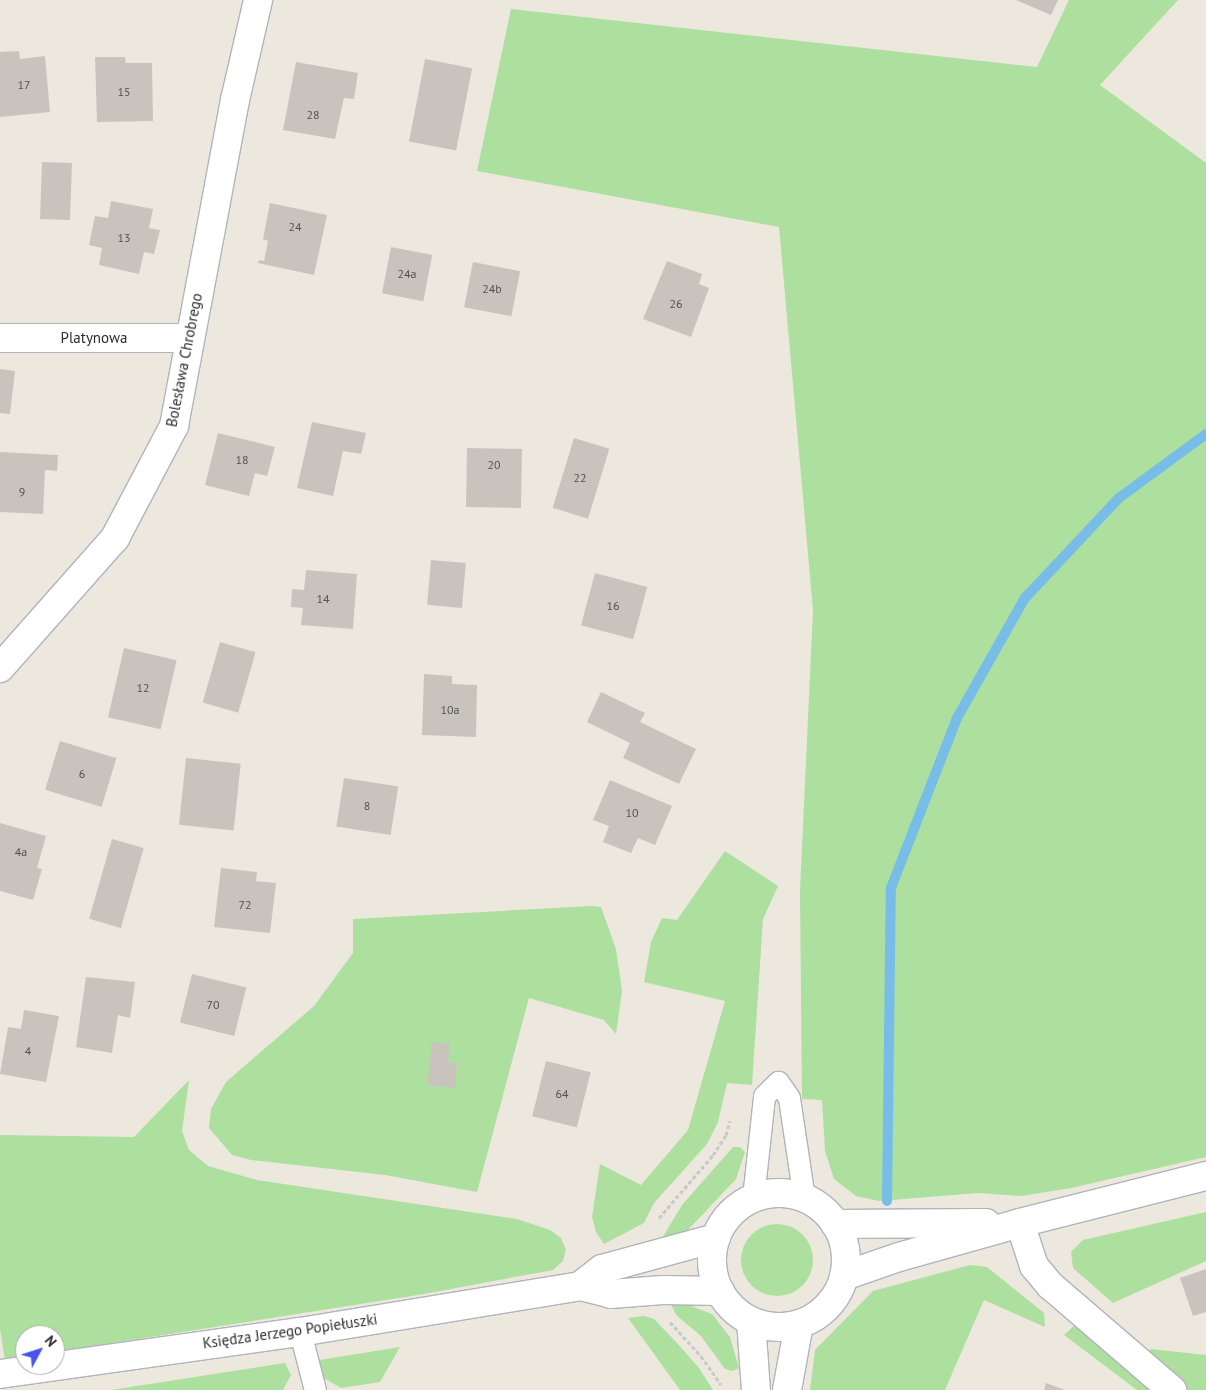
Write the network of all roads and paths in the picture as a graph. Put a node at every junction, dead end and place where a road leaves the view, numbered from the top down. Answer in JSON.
{"nodes":[{"id":1,"x":258,"y":0,"type":"edge"},
{"id":2,"x":0,"y":338,"type":"edge"},
{"id":3,"x":188,"y":338,"type":"junction"},
{"id":4,"x":0,"y":668,"type":"edge"},
{"id":5,"x":731,"y":1118,"type":"dead end"},
{"id":6,"x":1206,"y":1176,"type":"edge"},
{"id":7,"x":753,"y":1198,"type":"junction"},
{"id":8,"x":804,"y":1198,"type":"junction"},
{"id":9,"x":658,"y":1221,"type":"dead end"},
{"id":10,"x":1020,"y":1223,"type":"junction"},
{"id":11,"x":835,"y":1224,"type":"junction"},
{"id":12,"x":716,"y":1238,"type":"junction"},
{"id":13,"x":844,"y":1276,"type":"junction"},
{"id":14,"x":580,"y":1286,"type":"junction"},
{"id":15,"x":720,"y":1291,"type":"junction"},
{"id":16,"x":663,"y":1318,"type":"dead end"},
{"id":17,"x":751,"y":1321,"type":"junction"},
{"id":18,"x":799,"y":1324,"type":"junction"},
{"id":19,"x":300,"y":1332,"type":"junction"},
{"id":20,"x":0,"y":1374,"type":"edge"},
{"id":21,"x":314,"y":1390,"type":"edge"},
{"id":22,"x":724,"y":1390,"type":"edge"},
{"id":23,"x":756,"y":1390,"type":"edge"},
{"id":24,"x":787,"y":1390,"type":"edge"},
{"id":25,"x":1172,"y":1390,"type":"edge"}],
"edges":[{"from":1,"to":3,"type":"street","name":"Bolesława Chrobrego"},
{"from":2,"to":3,"type":"street","name":"Platynowa"},
{"from":3,"to":4,"type":"street","name":"Bolesława Chrobrego"},
{"from":5,"to":9,"type":"path"},
{"from":6,"to":10,"type":"street"},
{"from":7,"to":8,"type":"street"},
{"from":7,"to":8,"type":"lane"},
{"from":7,"to":12,"type":"street"},
{"from":8,"to":11,"type":"street"},
{"from":10,"to":11,"type":"street"},
{"from":10,"to":13,"type":"street"},
{"from":10,"to":25,"type":"street"},
{"from":11,"to":13,"type":"street"},
{"from":12,"to":14,"type":"street","name":"Księdza Jerzego Popiełuszki"},
{"from":12,"to":15,"type":"street"},
{"from":13,"to":18,"type":"street"},
{"from":14,"to":15,"type":"street","name":"Księdza Jerzego Popiełuszki"},
{"from":14,"to":19,"type":"street","name":"Księdza Jerzego Popiełuszki"},
{"from":15,"to":17,"type":"street"},
{"from":16,"to":22,"type":"path"},
{"from":17,"to":18,"type":"street"},
{"from":17,"to":23,"type":"street"},
{"from":18,"to":24,"type":"street"},
{"from":19,"to":20,"type":"street","name":"Księdza Jerzego Popiełuszki"},
{"from":19,"to":21,"type":"lane"}]}
